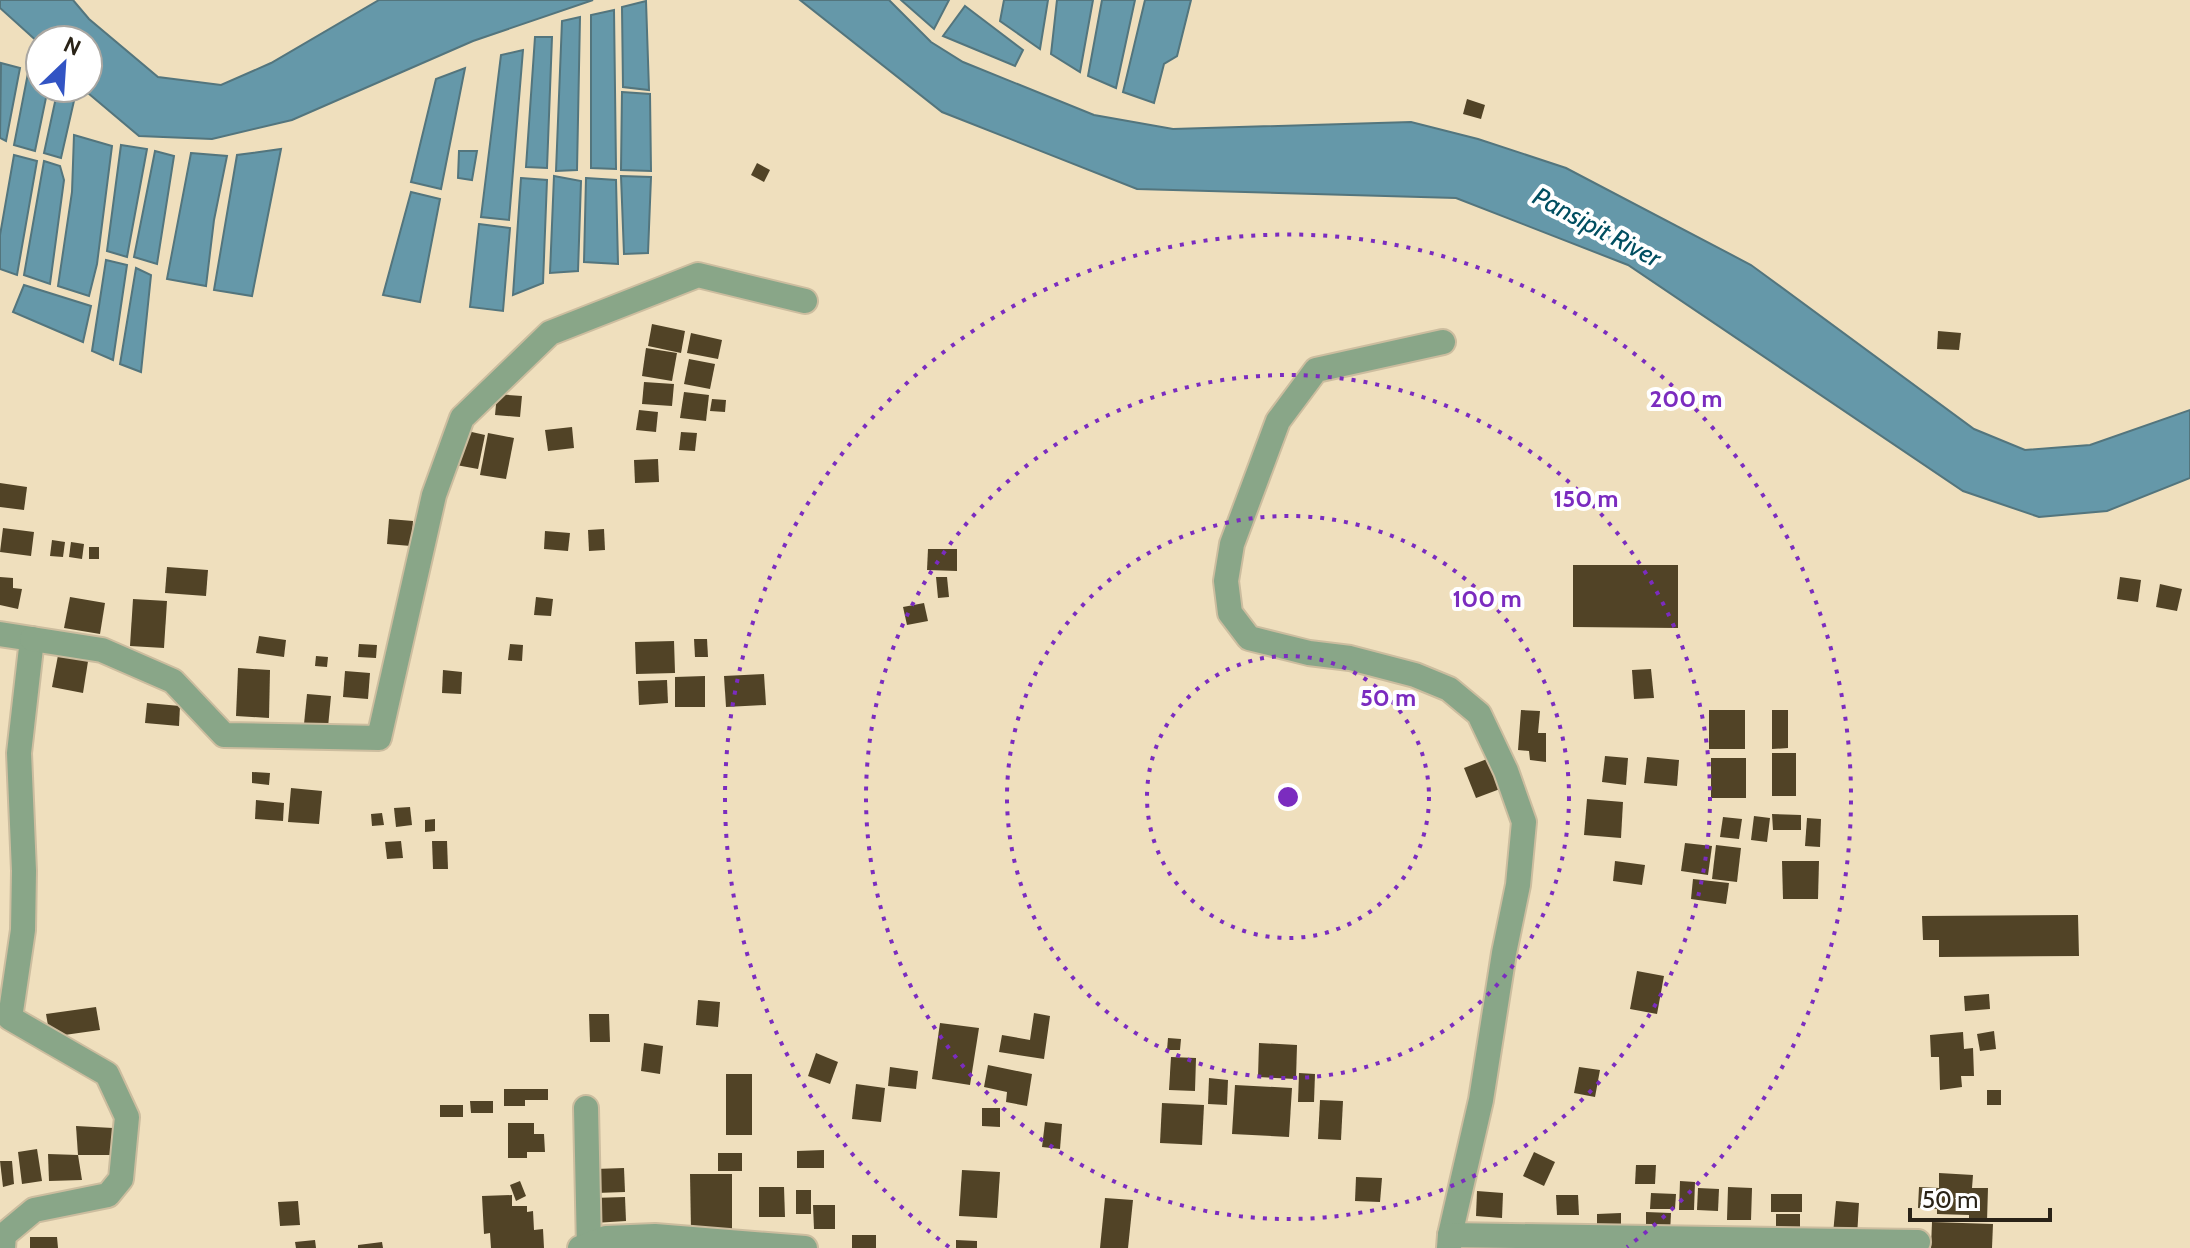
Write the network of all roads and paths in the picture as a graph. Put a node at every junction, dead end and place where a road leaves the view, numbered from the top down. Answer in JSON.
{"nodes":[{"id":1,"x":805,"y":301,"type":"dead end"},
{"id":2,"x":1443,"y":342,"type":"dead end"},
{"id":3,"x":0,"y":634,"type":"edge"},
{"id":4,"x":32,"y":639,"type":"junction"},
{"id":5,"x":586,"y":1108,"type":"dead end"},
{"id":6,"x":1450,"y":1242,"type":"edge"},
{"id":7,"x":1918,"y":1242,"type":"dead end"},
{"id":8,"x":586,"y":1247,"type":"edge"},
{"id":9,"x":3,"y":1248,"type":"edge"},
{"id":10,"x":805,"y":1248,"type":"edge"}],
"edges":[{"from":1,"to":4,"type":"street"},
{"from":2,"to":6,"type":"street"},
{"from":3,"to":4,"type":"street"},
{"from":4,"to":9,"type":"street"},
{"from":5,"to":8,"type":"street"},
{"from":6,"to":7,"type":"street"},
{"from":8,"to":10,"type":"street"}]}
